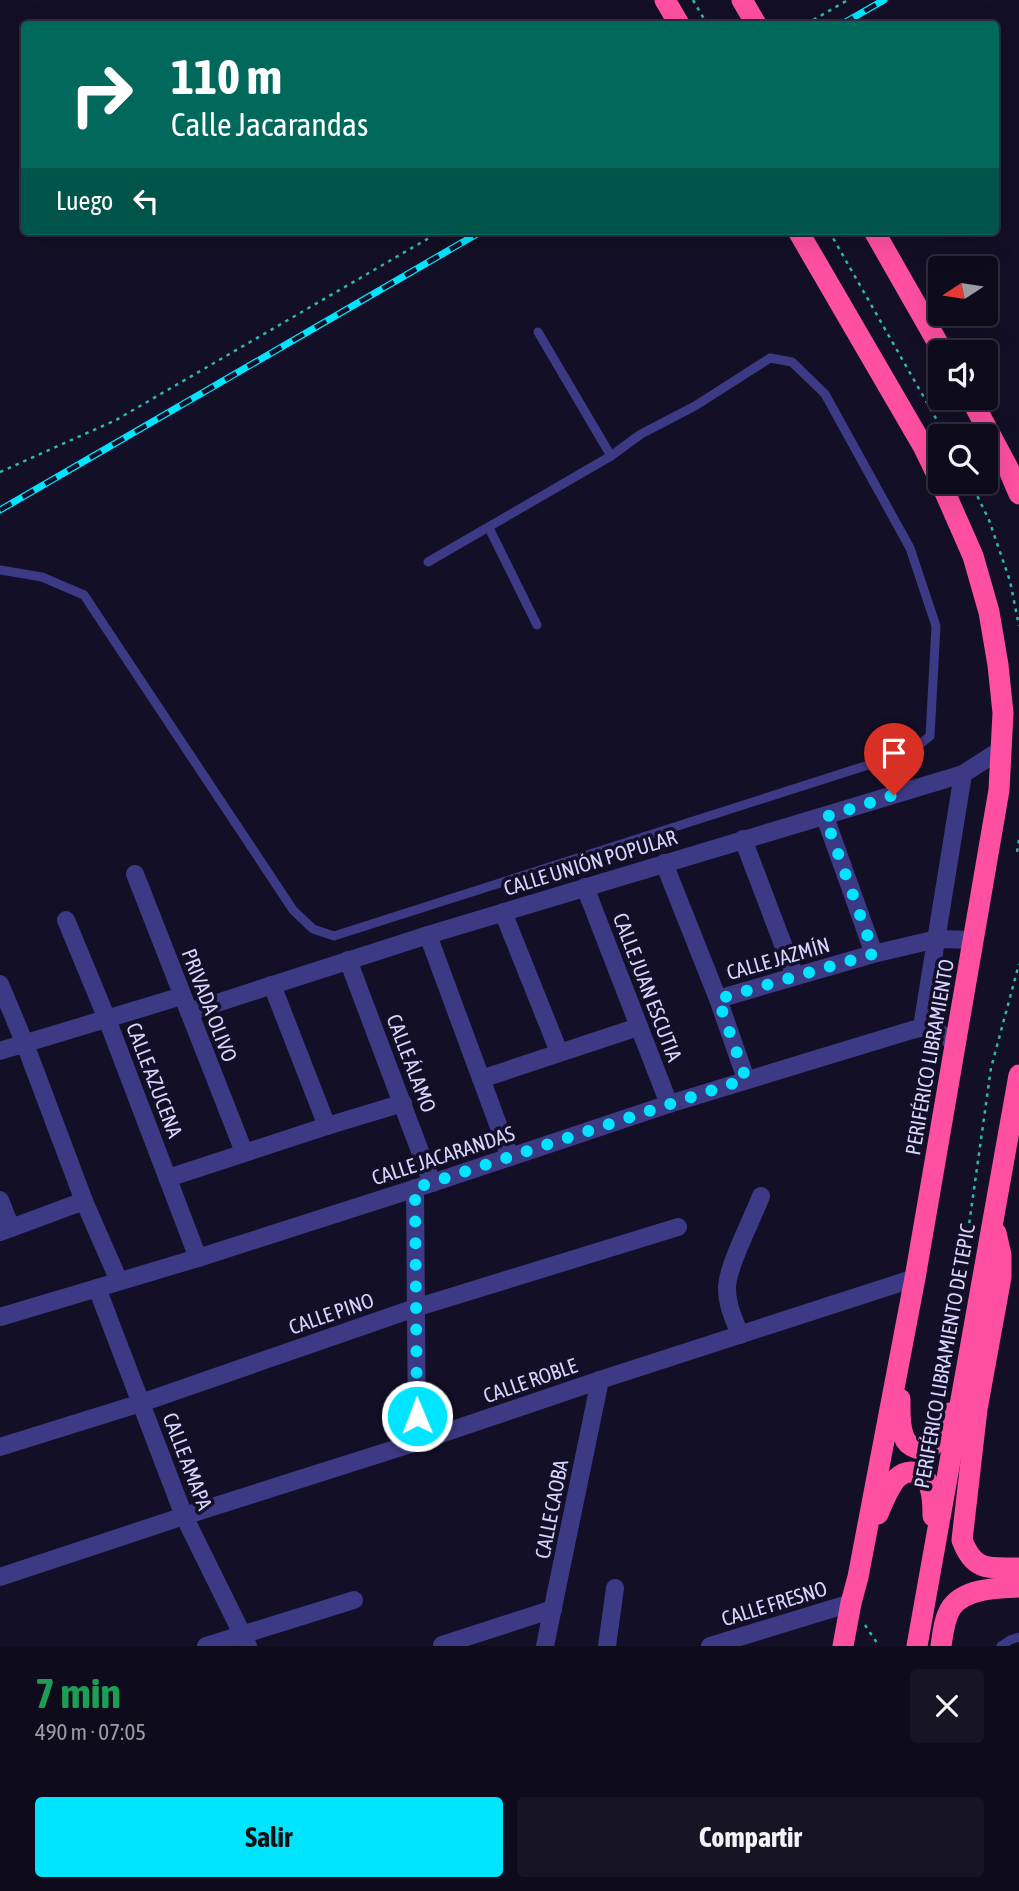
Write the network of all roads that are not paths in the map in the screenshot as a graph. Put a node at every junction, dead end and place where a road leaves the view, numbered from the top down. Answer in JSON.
{"nodes":[{"id":1,"x":665,"y":0,"type":"edge"},
{"id":2,"x":677,"y":21,"type":"edge"},
{"id":3,"x":800,"y":235,"type":"edge"},
{"id":4,"x":876,"y":235,"type":"edge"},
{"id":5,"x":538,"y":332,"type":"dead end"},
{"id":6,"x":936,"y":340,"type":"edge"},
{"id":7,"x":977,"y":410,"type":"edge"},
{"id":8,"x":611,"y":456,"type":"junction"},
{"id":9,"x":928,"y":456,"type":"edge"},
{"id":10,"x":946,"y":494,"type":"edge"},
{"id":11,"x":1019,"y":494,"type":"edge"},
{"id":12,"x":489,"y":528,"type":"junction"},
{"id":13,"x":428,"y":562,"type":"dead end"},
{"id":14,"x":0,"y":570,"type":"edge"},
{"id":15,"x":537,"y":625,"type":"dead end"},
{"id":16,"x":1002,"y":749,"type":"junction"},
{"id":17,"x":962,"y":774,"type":"junction"},
{"id":18,"x":825,"y":817,"type":"junction"},
{"id":19,"x":743,"y":839,"type":"junction"},
{"id":20,"x":664,"y":863,"type":"junction"},
{"id":21,"x":135,"y":874,"type":"dead end"},
{"id":22,"x":585,"y":887,"type":"junction"},
{"id":23,"x":503,"y":912,"type":"junction"},
{"id":24,"x":66,"y":920,"type":"dead end"},
{"id":25,"x":428,"y":935,"type":"junction"},
{"id":26,"x":937,"y":939,"type":"junction"},
{"id":27,"x":974,"y":940,"type":"junction"},
{"id":28,"x":873,"y":954,"type":"junction"},
{"id":29,"x":348,"y":960,"type":"junction"},
{"id":30,"x":795,"y":976,"type":"junction"},
{"id":31,"x":0,"y":984,"type":"edge"},
{"id":32,"x":272,"y":985,"type":"junction"},
{"id":33,"x":718,"y":999,"type":"junction"},
{"id":34,"x":185,"y":1004,"type":"junction"},
{"id":35,"x":107,"y":1019,"type":"junction"},
{"id":36,"x":638,"y":1027,"type":"junction"},
{"id":37,"x":922,"y":1027,"type":"junction"},
{"id":38,"x":955,"y":1041,"type":"junction"},
{"id":39,"x":25,"y":1044,"type":"junction"},
{"id":40,"x":0,"y":1051,"type":"edge"},
{"id":41,"x":559,"y":1052,"type":"junction"},
{"id":42,"x":1019,"y":1076,"type":"edge"},
{"id":43,"x":481,"y":1079,"type":"junction"},
{"id":44,"x":746,"y":1079,"type":"junction"},
{"id":45,"x":403,"y":1103,"type":"junction"},
{"id":46,"x":670,"y":1104,"type":"junction"},
{"id":47,"x":327,"y":1126,"type":"junction"},
{"id":48,"x":244,"y":1152,"type":"junction"},
{"id":49,"x":510,"y":1157,"type":"junction"},
{"id":50,"x":168,"y":1178,"type":"junction"},
{"id":51,"x":424,"y":1185,"type":"junction"},
{"id":52,"x":761,"y":1196,"type":"dead end"},
{"id":53,"x":0,"y":1200,"type":"edge"},
{"id":54,"x":84,"y":1201,"type":"junction"},
{"id":55,"x":993,"y":1221,"type":"junction"},
{"id":56,"x":678,"y":1227,"type":"dead end"},
{"id":57,"x":6,"y":1230,"type":"edge"},
{"id":58,"x":198,"y":1258,"type":"junction"},
{"id":59,"x":915,"y":1278,"type":"junction"},
{"id":60,"x":119,"y":1281,"type":"junction"},
{"id":61,"x":97,"y":1288,"type":"junction"},
{"id":62,"x":415,"y":1308,"type":"junction"},
{"id":63,"x":0,"y":1317,"type":"edge"},
{"id":64,"x":740,"y":1335,"type":"junction"},
{"id":65,"x":898,"y":1365,"type":"junction"},
{"id":66,"x":964,"y":1378,"type":"junction"},
{"id":67,"x":600,"y":1380,"type":"junction"},
{"id":68,"x":141,"y":1403,"type":"junction"},
{"id":69,"x":417,"y":1442,"type":"junction"},
{"id":70,"x":0,"y":1447,"type":"edge"},
{"id":71,"x":184,"y":1516,"type":"junction"},
{"id":72,"x":866,"y":1539,"type":"junction"},
{"id":73,"x":932,"y":1557,"type":"junction"},
{"id":74,"x":1010,"y":1568,"type":"edge"},
{"id":75,"x":0,"y":1577,"type":"edge"},
{"id":76,"x":1019,"y":1587,"type":"edge"},
{"id":77,"x":615,"y":1588,"type":"dead end"},
{"id":78,"x":354,"y":1600,"type":"dead end"},
{"id":79,"x":851,"y":1603,"type":"junction"},
{"id":80,"x":553,"y":1609,"type":"junction"},
{"id":81,"x":1019,"y":1637,"type":"edge"},
{"id":82,"x":246,"y":1640,"type":"edge"},
{"id":83,"x":442,"y":1645,"type":"edge"},
{"id":84,"x":206,"y":1646,"type":"edge"},
{"id":85,"x":545,"y":1646,"type":"edge"},
{"id":86,"x":607,"y":1646,"type":"edge"},
{"id":87,"x":710,"y":1646,"type":"edge"},
{"id":88,"x":843,"y":1646,"type":"edge"},
{"id":89,"x":917,"y":1646,"type":"edge"},
{"id":90,"x":941,"y":1646,"type":"edge"},
{"id":91,"x":1001,"y":1646,"type":"edge"}],
"edges":[{"from":1,"to":2,"type":"highway"},
{"from":3,"to":9,"type":"highway","name":"PERIFÉRICO LIBRAMIENTO"},
{"from":4,"to":6,"type":"highway"},
{"from":5,"to":8,"type":"lane"},
{"from":7,"to":11,"type":"highway"},
{"from":8,"to":12,"type":"lane"},
{"from":8,"to":14,"type":"lane"},
{"from":10,"to":16,"type":"highway","name":"PERIFÉRICO LIBRAMIENTO"},
{"from":12,"to":13,"type":"lane"},
{"from":12,"to":15,"type":"lane"},
{"from":16,"to":17,"type":"street","name":"CALLE UNIÓN POPULAR"},
{"from":16,"to":27,"type":"highway","name":"PERIFÉRICO LIBRAMIENTO"},
{"from":17,"to":18,"type":"street","name":"CALLE UNIÓN POPULAR"},
{"from":17,"to":26,"type":"street"},
{"from":18,"to":19,"type":"street","name":"CALLE UNIÓN POPULAR"},
{"from":18,"to":28,"type":"street"},
{"from":19,"to":20,"type":"street","name":"CALLE UNIÓN POPULAR"},
{"from":19,"to":30,"type":"street"},
{"from":20,"to":22,"type":"street","name":"CALLE UNIÓN POPULAR"},
{"from":20,"to":33,"type":"street"},
{"from":21,"to":34,"type":"street","name":"PRIVADA OLIVO"},
{"from":22,"to":23,"type":"street","name":"CALLE UNIÓN POPULAR"},
{"from":22,"to":36,"type":"street","name":"CALLE JUAN ESCUTIA"},
{"from":23,"to":25,"type":"street","name":"CALLE UNIÓN POPULAR"},
{"from":23,"to":41,"type":"street"},
{"from":24,"to":35,"type":"street","name":"CALLE AZUCENA"},
{"from":25,"to":29,"type":"street","name":"CALLE UNIÓN POPULAR"},
{"from":25,"to":43,"type":"street"},
{"from":26,"to":27,"type":"street","name":"CALLE JAZMÍN"},
{"from":26,"to":28,"type":"street","name":"CALLE JAZMÍN"},
{"from":26,"to":37,"type":"street"},
{"from":27,"to":38,"type":"highway","name":"PERIFÉRICO LIBRAMIENTO"},
{"from":28,"to":30,"type":"street","name":"CALLE JAZMÍN"},
{"from":29,"to":32,"type":"street","name":"CALLE UNIÓN POPULAR"},
{"from":29,"to":45,"type":"street","name":"CALLE ÁLAMO"},
{"from":30,"to":33,"type":"street","name":"CALLE JAZMÍN"},
{"from":31,"to":39,"type":"street"},
{"from":32,"to":34,"type":"street","name":"CALLE UNIÓN POPULAR"},
{"from":32,"to":47,"type":"street"},
{"from":33,"to":44,"type":"street"},
{"from":34,"to":35,"type":"street","name":"CALLE UNIÓN POPULAR"},
{"from":34,"to":48,"type":"street","name":"PRIVADA OLIVO"},
{"from":35,"to":39,"type":"street","name":"CALLE UNIÓN POPULAR"},
{"from":35,"to":50,"type":"street","name":"CALLE AZUCENA"},
{"from":36,"to":41,"type":"street"},
{"from":36,"to":46,"type":"street","name":"CALLE JUAN ESCUTIA"},
{"from":37,"to":38,"type":"street"},
{"from":37,"to":44,"type":"street","name":"CALLE JACARANDAS"},
{"from":38,"to":59,"type":"highway","name":"PERIFÉRICO LIBRAMIENTO"},
{"from":39,"to":40,"type":"street","name":"CALLE UNIÓN POPULAR"},
{"from":39,"to":54,"type":"street"},
{"from":41,"to":43,"type":"street"},
{"from":42,"to":55,"type":"highway","name":"PERIFÉRICO LIBRAMIENTO DE TEPIC"},
{"from":43,"to":49,"type":"street"},
{"from":44,"to":46,"type":"street","name":"CALLE JACARANDAS"},
{"from":45,"to":47,"type":"street"},
{"from":45,"to":51,"type":"street","name":"CALLE ÁLAMO"},
{"from":46,"to":49,"type":"street","name":"CALLE JACARANDAS"},
{"from":47,"to":48,"type":"street"},
{"from":48,"to":50,"type":"street"},
{"from":49,"to":51,"type":"street","name":"CALLE JACARANDAS"},
{"from":50,"to":58,"type":"street","name":"CALLE AZUCENA"},
{"from":51,"to":58,"type":"street","name":"CALLE JACARANDAS"},
{"from":51,"to":62,"type":"street","name":"CALLE ÁLAMO"},
{"from":52,"to":64,"type":"street"},
{"from":53,"to":57,"type":"street"},
{"from":54,"to":57,"type":"street"},
{"from":54,"to":60,"type":"street"},
{"from":55,"to":66,"type":"highway","name":"PERIFÉRICO LIBRAMIENTO DE TEPIC"},
{"from":55,"to":74,"type":"highway"},
{"from":56,"to":62,"type":"street","name":"CALLE PINO"},
{"from":58,"to":60,"type":"street","name":"CALLE JACARANDAS"},
{"from":59,"to":64,"type":"street","name":"CALLE ROBLE"},
{"from":59,"to":65,"type":"highway","name":"PERIFÉRICO LIBRAMIENTO"},
{"from":60,"to":61,"type":"street","name":"CALLE JACARANDAS"},
{"from":61,"to":63,"type":"street","name":"CALLE JACARANDAS"},
{"from":61,"to":68,"type":"street","name":"CALLE AMAPA"},
{"from":62,"to":68,"type":"street","name":"CALLE PINO"},
{"from":62,"to":69,"type":"street","name":"CALLE ÁLAMO"},
{"from":64,"to":67,"type":"street","name":"CALLE ROBLE"},
{"from":65,"to":66,"type":"highway"},
{"from":65,"to":72,"type":"highway","name":"PERIFÉRICO LIBRAMIENTO"},
{"from":66,"to":73,"type":"highway","name":"PERIFÉRICO LIBRAMIENTO DE TEPIC"},
{"from":67,"to":69,"type":"street","name":"CALLE ROBLE"},
{"from":67,"to":80,"type":"street","name":"CALLE CAOBA"},
{"from":68,"to":70,"type":"street","name":"CALLE PINO"},
{"from":68,"to":71,"type":"street","name":"CALLE AMAPA"},
{"from":69,"to":71,"type":"street","name":"CALLE ROBLE"},
{"from":71,"to":75,"type":"street","name":"CALLE ROBLE"},
{"from":71,"to":82,"type":"street","name":"CALLE AMAPA"},
{"from":72,"to":73,"type":"highway"},
{"from":72,"to":79,"type":"highway","name":"PERIFÉRICO LIBRAMIENTO"},
{"from":73,"to":89,"type":"highway","name":"PERIFÉRICO LIBRAMIENTO DE TEPIC"},
{"from":76,"to":90,"type":"highway"},
{"from":77,"to":86,"type":"street"},
{"from":78,"to":82,"type":"street"},
{"from":79,"to":87,"type":"street","name":"CALLE FRESNO"},
{"from":79,"to":88,"type":"highway","name":"PERIFÉRICO LIBRAMIENTO"},
{"from":80,"to":83,"type":"street"},
{"from":80,"to":85,"type":"street","name":"CALLE CAOBA"},
{"from":81,"to":91,"type":"lane"},
{"from":82,"to":84,"type":"street"}]}
